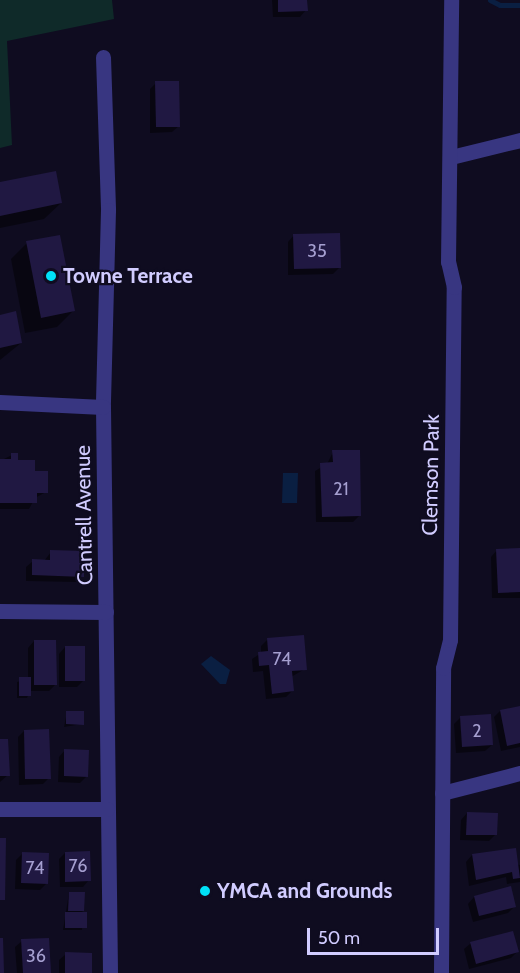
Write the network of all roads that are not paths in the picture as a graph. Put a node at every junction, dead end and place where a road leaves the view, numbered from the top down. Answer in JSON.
{"nodes":[{"id":1,"x":451,"y":0,"type":"edge"},
{"id":2,"x":103,"y":57,"type":"dead end"},
{"id":3,"x":520,"y":140,"type":"edge"},
{"id":4,"x":451,"y":157,"type":"junction"},
{"id":5,"x":0,"y":402,"type":"edge"},
{"id":6,"x":103,"y":407,"type":"junction"},
{"id":7,"x":0,"y":611,"type":"edge"},
{"id":8,"x":106,"y":612,"type":"junction"},
{"id":9,"x":520,"y":773,"type":"edge"},
{"id":10,"x":442,"y":793,"type":"junction"},
{"id":11,"x":107,"y":808,"type":"junction"},
{"id":12,"x":0,"y":809,"type":"edge"},
{"id":13,"x":110,"y":973,"type":"edge"},
{"id":14,"x":441,"y":973,"type":"edge"}],
"edges":[{"from":1,"to":4,"type":"street","name":"Clemson Park"},
{"from":2,"to":6,"type":"street","name":"Cantrell Avenue"},
{"from":3,"to":4,"type":"street"},
{"from":4,"to":10,"type":"street","name":"Clemson Park"},
{"from":5,"to":6,"type":"street"},
{"from":6,"to":8,"type":"street","name":"Cantrell Avenue"},
{"from":7,"to":8,"type":"street"},
{"from":8,"to":11,"type":"street","name":"Cantrell Avenue"},
{"from":9,"to":10,"type":"street"},
{"from":10,"to":14,"type":"street","name":"Clemson Park"},
{"from":11,"to":12,"type":"street"},
{"from":11,"to":13,"type":"street","name":"Cantrell Avenue"}]}
